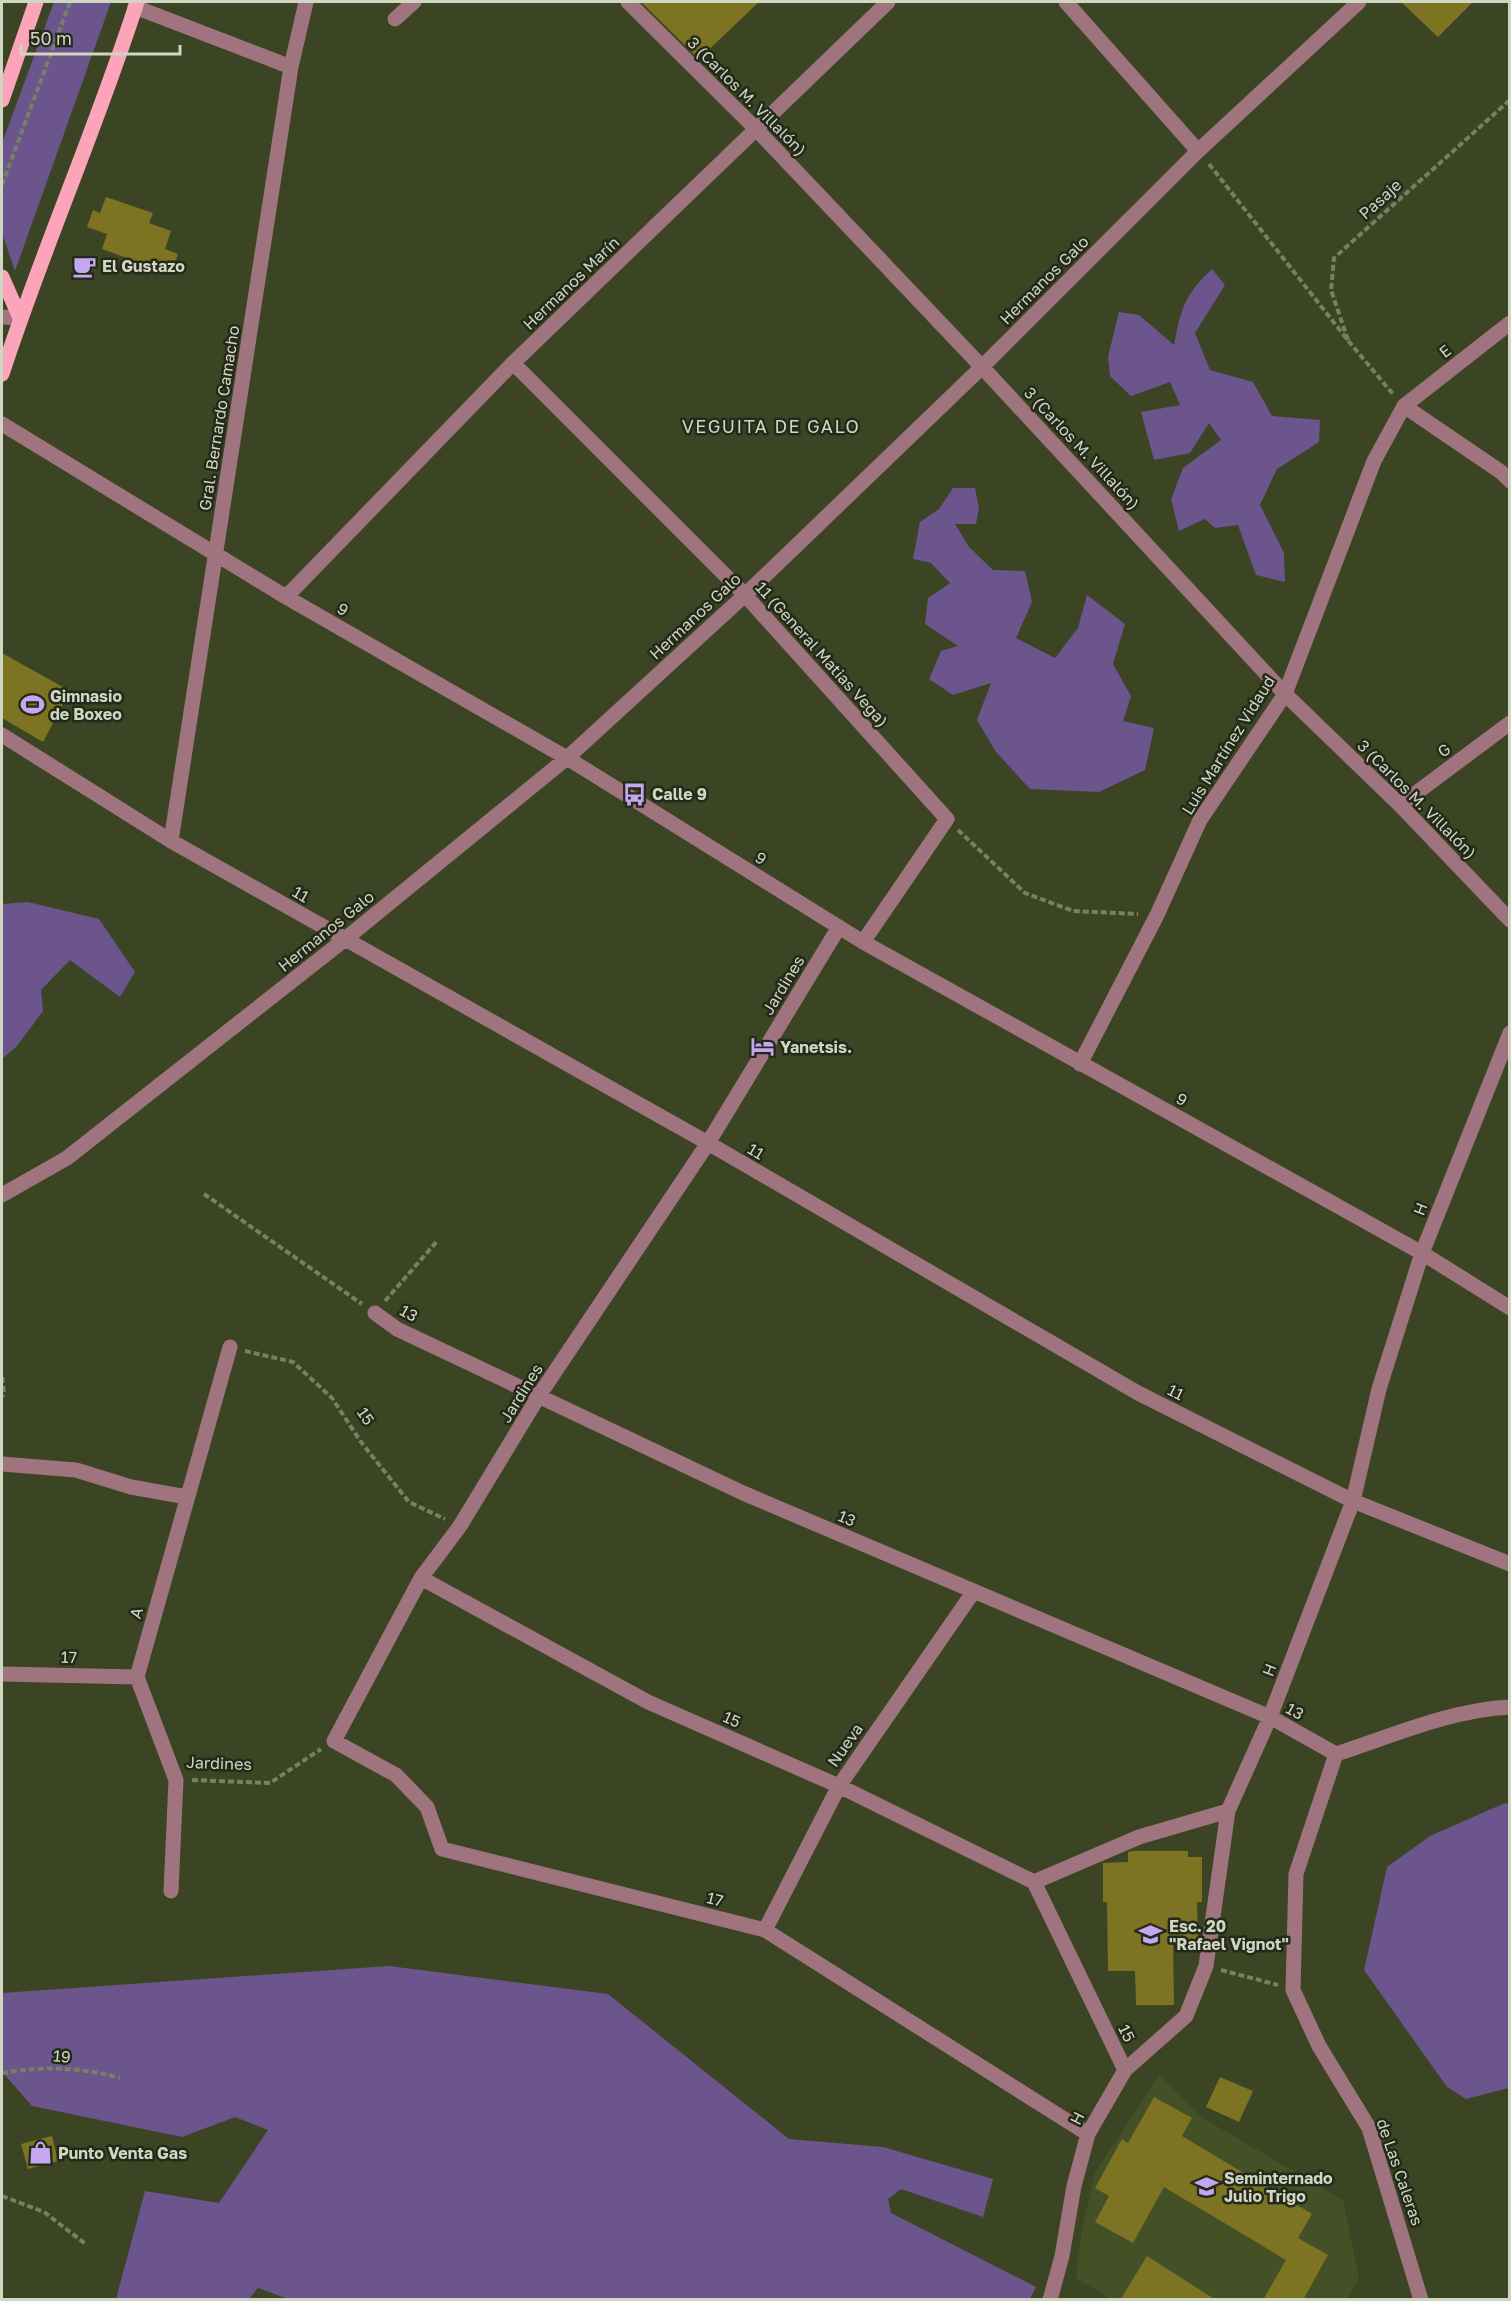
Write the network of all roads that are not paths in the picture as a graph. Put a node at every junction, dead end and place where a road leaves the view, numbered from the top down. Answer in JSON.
{"nodes":[{"id":1,"x":36,"y":2,"type":"edge"},
{"id":2,"x":306,"y":2,"type":"edge"},
{"id":3,"x":414,"y":2,"type":"edge"},
{"id":4,"x":628,"y":2,"type":"edge"},
{"id":5,"x":888,"y":2,"type":"edge"},
{"id":6,"x":1066,"y":2,"type":"edge"},
{"id":7,"x":1359,"y":2,"type":"edge"},
{"id":8,"x":136,"y":4,"type":"edge"},
{"id":9,"x":395,"y":19,"type":"dead end"},
{"id":10,"x":291,"y":67,"type":"junction"},
{"id":11,"x":2,"y":100,"type":"edge"},
{"id":12,"x":757,"y":130,"type":"junction"},
{"id":13,"x":1198,"y":151,"type":"junction"},
{"id":14,"x":2,"y":277,"type":"edge"},
{"id":15,"x":2,"y":317,"type":"edge"},
{"id":16,"x":20,"y":318,"type":"junction"},
{"id":17,"x":1509,"y":323,"type":"edge"},
{"id":18,"x":513,"y":363,"type":"junction"},
{"id":19,"x":982,"y":368,"type":"junction"},
{"id":20,"x":2,"y":374,"type":"edge"},
{"id":21,"x":1404,"y":406,"type":"junction"},
{"id":22,"x":2,"y":424,"type":"edge"},
{"id":23,"x":1506,"y":473,"type":"edge"},
{"id":24,"x":216,"y":555,"type":"junction"},
{"id":25,"x":745,"y":595,"type":"junction"},
{"id":26,"x":286,"y":597,"type":"junction"},
{"id":27,"x":1285,"y":694,"type":"junction"},
{"id":28,"x":1509,"y":723,"type":"edge"},
{"id":29,"x":2,"y":735,"type":"edge"},
{"id":30,"x":567,"y":758,"type":"junction"},
{"id":31,"x":1400,"y":805,"type":"junction"},
{"id":32,"x":171,"y":840,"type":"junction"},
{"id":33,"x":1509,"y":920,"type":"edge"},
{"id":34,"x":838,"y":927,"type":"junction"},
{"id":35,"x":344,"y":940,"type":"junction"},
{"id":36,"x":863,"y":942,"type":"junction"},
{"id":37,"x":1509,"y":1033,"type":"edge"},
{"id":38,"x":1080,"y":1064,"type":"junction"},
{"id":39,"x":708,"y":1143,"type":"junction"},
{"id":40,"x":2,"y":1195,"type":"edge"},
{"id":41,"x":1422,"y":1253,"type":"junction"},
{"id":42,"x":1509,"y":1308,"type":"edge"},
{"id":43,"x":375,"y":1313,"type":"road end"},
{"id":44,"x":230,"y":1347,"type":"road end"},
{"id":45,"x":540,"y":1394,"type":"junction"},
{"id":46,"x":2,"y":1464,"type":"edge"},
{"id":47,"x":187,"y":1497,"type":"junction"},
{"id":48,"x":1353,"y":1501,"type":"junction"},
{"id":49,"x":1509,"y":1564,"type":"edge"},
{"id":50,"x":421,"y":1578,"type":"junction"},
{"id":51,"x":974,"y":1591,"type":"junction"},
{"id":52,"x":2,"y":1674,"type":"edge"},
{"id":53,"x":136,"y":1677,"type":"junction"},
{"id":54,"x":1509,"y":1707,"type":"edge"},
{"id":55,"x":1270,"y":1718,"type":"junction"},
{"id":56,"x":334,"y":1741,"type":"joint"},
{"id":57,"x":1336,"y":1755,"type":"junction"},
{"id":58,"x":838,"y":1785,"type":"junction"},
{"id":59,"x":1228,"y":1810,"type":"junction"},
{"id":60,"x":1034,"y":1882,"type":"junction"},
{"id":61,"x":171,"y":1891,"type":"dead end"},
{"id":62,"x":765,"y":1930,"type":"junction"},
{"id":63,"x":1125,"y":2070,"type":"junction"},
{"id":64,"x":1088,"y":2134,"type":"junction"},
{"id":65,"x":1050,"y":2300,"type":"edge"},
{"id":66,"x":1421,"y":2300,"type":"edge"}],
"edges":[{"from":1,"to":11,"type":"main road"},
{"from":2,"to":10,"type":"street","name":"Gral. Bernardo Camacho"},
{"from":3,"to":9,"type":"street"},
{"from":4,"to":12,"type":"street","name":"3 (Carlos M. Villalón)"},
{"from":5,"to":12,"type":"street","name":"Hermanos Marín"},
{"from":6,"to":13,"type":"street"},
{"from":7,"to":13,"type":"street","name":"Hermanos Galo"},
{"from":8,"to":10,"type":"street"},
{"from":8,"to":16,"type":"main road"},
{"from":10,"to":24,"type":"street","name":"Gral. Bernardo Camacho"},
{"from":12,"to":18,"type":"street","name":"Hermanos Marín"},
{"from":12,"to":19,"type":"street","name":"3 (Carlos M. Villalón)"},
{"from":13,"to":19,"type":"street","name":"Hermanos Galo"},
{"from":14,"to":16,"type":"main road"},
{"from":15,"to":16,"type":"street"},
{"from":16,"to":20,"type":"main road"},
{"from":17,"to":21,"type":"street","name":"E"},
{"from":18,"to":25,"type":"street","name":"11 (General Matias Vega)"},
{"from":18,"to":26,"type":"street","name":"Hermanos Marín"},
{"from":19,"to":25,"type":"street","name":"Hermanos Galo"},
{"from":19,"to":27,"type":"street","name":"3 (Carlos M. Villalón)"},
{"from":21,"to":23,"type":"street"},
{"from":21,"to":27,"type":"street","name":"Luis Martínez Vidaud"},
{"from":22,"to":24,"type":"street","name":"9"},
{"from":24,"to":26,"type":"street","name":"9"},
{"from":24,"to":32,"type":"street","name":"Gral. Bernardo Camacho"},
{"from":25,"to":30,"type":"street","name":"Hermanos Galo"},
{"from":25,"to":36,"type":"street","name":"11 (General Matias Vega)"},
{"from":26,"to":30,"type":"street","name":"9"},
{"from":27,"to":31,"type":"street","name":"3 (Carlos M. Villalón)"},
{"from":27,"to":38,"type":"street","name":"Luis Martínez Vidaud"},
{"from":28,"to":31,"type":"street","name":"G"},
{"from":29,"to":32,"type":"street","name":"11"},
{"from":30,"to":34,"type":"street","name":"9"},
{"from":30,"to":35,"type":"street","name":"Hermanos Galo"},
{"from":31,"to":33,"type":"street","name":"3 (Carlos M. Villalón)"},
{"from":32,"to":35,"type":"street","name":"11"},
{"from":34,"to":36,"type":"street","name":"9"},
{"from":34,"to":39,"type":"street","name":"Jardines"},
{"from":35,"to":39,"type":"street","name":"11"},
{"from":35,"to":40,"type":"street","name":"Hermanos Galo"},
{"from":36,"to":38,"type":"street","name":"9"},
{"from":37,"to":41,"type":"street","name":"H"},
{"from":38,"to":41,"type":"street","name":"9"},
{"from":39,"to":45,"type":"street","name":"Jardines"},
{"from":39,"to":48,"type":"street","name":"11"},
{"from":41,"to":42,"type":"street","name":"9"},
{"from":41,"to":48,"type":"street","name":"H"},
{"from":43,"to":45,"type":"street","name":"13"},
{"from":44,"to":47,"type":"street","name":"A"},
{"from":45,"to":50,"type":"street","name":"Jardines"},
{"from":45,"to":51,"type":"street","name":"13"},
{"from":46,"to":47,"type":"street"},
{"from":47,"to":53,"type":"street","name":"A"},
{"from":48,"to":49,"type":"street","name":"11"},
{"from":48,"to":55,"type":"street","name":"H"},
{"from":50,"to":56,"type":"street","name":"Jardines"},
{"from":50,"to":58,"type":"street","name":"15"},
{"from":51,"to":55,"type":"street","name":"13"},
{"from":51,"to":58,"type":"street","name":"Nueva"},
{"from":52,"to":53,"type":"street","name":"17"},
{"from":53,"to":61,"type":"street"},
{"from":54,"to":57,"type":"street"},
{"from":55,"to":57,"type":"street","name":"13"},
{"from":55,"to":59,"type":"street","name":"H"},
{"from":56,"to":62,"type":"street","name":"17"},
{"from":57,"to":66,"type":"street","name":"de Las Caleras"},
{"from":58,"to":60,"type":"street","name":"15"},
{"from":58,"to":62,"type":"street","name":"Nueva"},
{"from":59,"to":60,"type":"street"},
{"from":59,"to":63,"type":"street","name":"H"},
{"from":60,"to":63,"type":"street","name":"15"},
{"from":62,"to":64,"type":"street","name":"17"},
{"from":63,"to":64,"type":"street","name":"H"},
{"from":64,"to":65,"type":"street","name":"H"}]}
